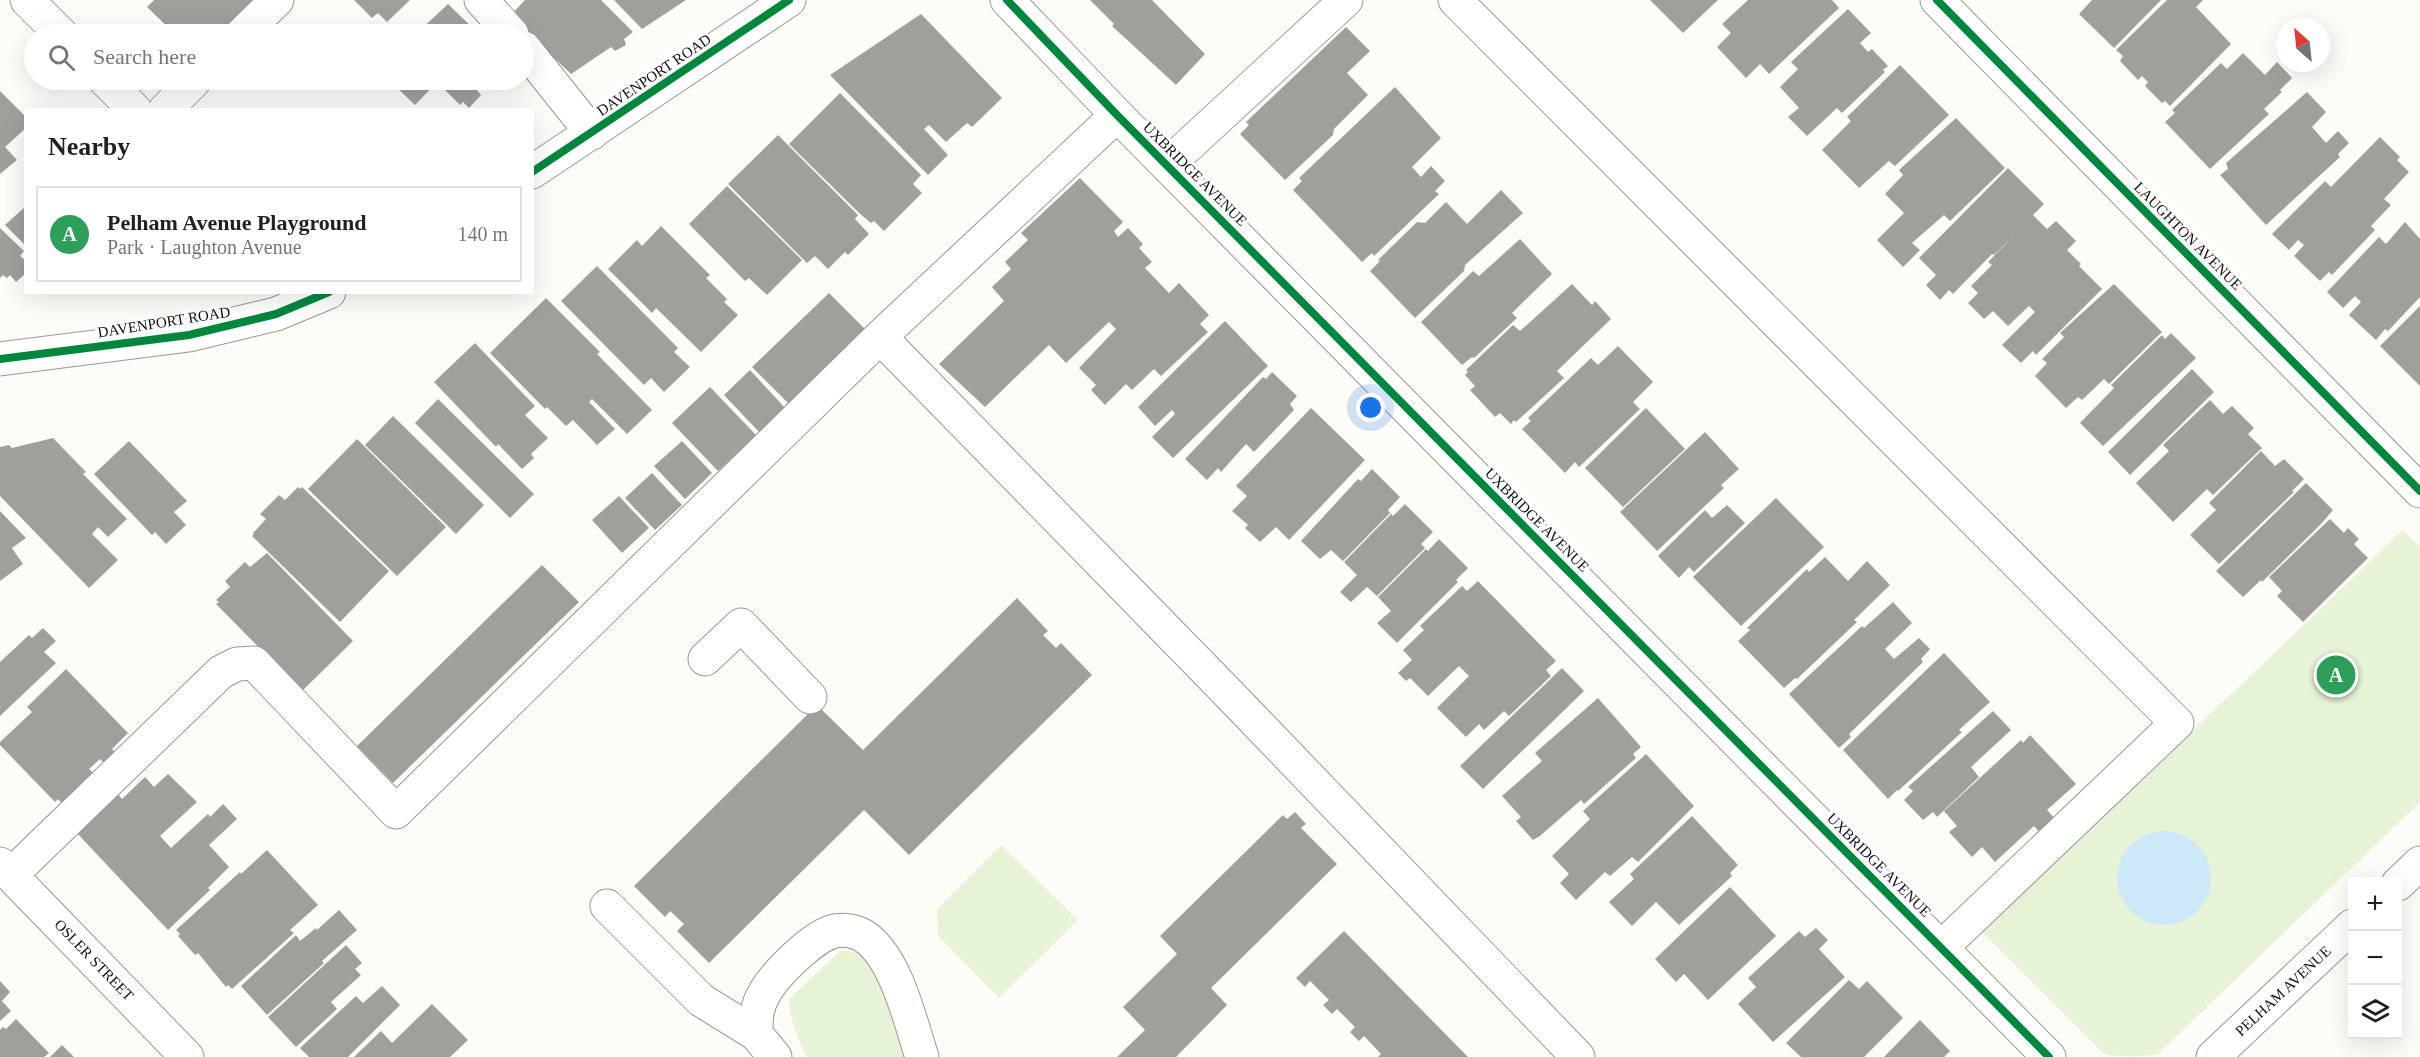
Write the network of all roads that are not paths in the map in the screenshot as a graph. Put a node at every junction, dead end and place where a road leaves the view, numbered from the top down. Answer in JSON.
{"nodes":[{"id":1,"x":27,"y":0,"type":"edge"},
{"id":2,"x":277,"y":0,"type":"edge"},
{"id":3,"x":481,"y":0,"type":"edge"},
{"id":4,"x":789,"y":0,"type":"edge"},
{"id":5,"x":1007,"y":0,"type":"edge"},
{"id":6,"x":1346,"y":0,"type":"edge"},
{"id":7,"x":1455,"y":0,"type":"edge"},
{"id":8,"x":1936,"y":0,"type":"edge"},
{"id":9,"x":51,"y":24,"type":"edge"},
{"id":10,"x":252,"y":24,"type":"edge"},
{"id":11,"x":503,"y":24,"type":"edge"},
{"id":12,"x":534,"y":60,"type":"edge"},
{"id":13,"x":115,"y":90,"type":"edge"},
{"id":14,"x":185,"y":90,"type":"edge"},
{"id":15,"x":133,"y":108,"type":"edge"},
{"id":16,"x":167,"y":108,"type":"edge"},
{"id":17,"x":1117,"y":116,"type":"junction"},
{"id":18,"x":592,"y":133,"type":"junction"},
{"id":19,"x":1167,"y":165,"type":"junction"},
{"id":20,"x":534,"y":171,"type":"edge"},
{"id":21,"x":318,"y":294,"type":"edge"},
{"id":22,"x":271,"y":303,"type":"edge"},
{"id":23,"x":880,"y":337,"type":"junction"},
{"id":24,"x":0,"y":359,"type":"edge"},
{"id":25,"x":2420,"y":491,"type":"edge"},
{"id":26,"x":705,"y":660,"type":"dead end"},
{"id":27,"x":810,"y":697,"type":"dead end"},
{"id":28,"x":2420,"y":863,"type":"edge"},
{"id":29,"x":6,"y":869,"type":"edge"},
{"id":30,"x":2402,"y":879,"type":"edge"},
{"id":31,"x":607,"y":906,"type":"dead end"},
{"id":32,"x":2348,"y":930,"type":"edge"},
{"id":33,"x":1942,"y":947,"type":"junction"},
{"id":34,"x":766,"y":1046,"type":"edge"},
{"id":35,"x":187,"y":1057,"type":"edge"},
{"id":36,"x":922,"y":1057,"type":"edge"},
{"id":37,"x":1578,"y":1057,"type":"edge"},
{"id":38,"x":2049,"y":1057,"type":"edge"},
{"id":39,"x":2213,"y":1057,"type":"edge"}],
"edges":[{"from":1,"to":9,"type":"street"},
{"from":2,"to":10,"type":"street"},
{"from":3,"to":11,"type":"street"},
{"from":4,"to":18,"type":"street","name":"DAVENPORT ROAD"},
{"from":5,"to":17,"type":"street","name":"UXBRIDGE AVENUE"},
{"from":6,"to":19,"type":"street"},
{"from":7,"to":33,"type":"street"},
{"from":8,"to":25,"type":"street","name":"LAUGHTON AVENUE"},
{"from":12,"to":18,"type":"street"},
{"from":13,"to":15,"type":"street"},
{"from":14,"to":16,"type":"street"},
{"from":17,"to":19,"type":"street","name":"UXBRIDGE AVENUE"},
{"from":17,"to":23,"type":"street"},
{"from":18,"to":20,"type":"street","name":"DAVENPORT ROAD"},
{"from":19,"to":33,"type":"street","name":"UXBRIDGE AVENUE"},
{"from":21,"to":22,"type":"street","name":"DAVENPORT ROAD"},
{"from":22,"to":24,"type":"street","name":"DAVENPORT ROAD"},
{"from":23,"to":29,"type":"street"},
{"from":23,"to":37,"type":"street"},
{"from":26,"to":27,"type":"street"},
{"from":28,"to":30,"type":"street"},
{"from":29,"to":35,"type":"street","name":"OSLER STREET"},
{"from":31,"to":34,"type":"street"},
{"from":32,"to":39,"type":"street","name":"PELHAM AVENUE"},
{"from":33,"to":38,"type":"street","name":"UXBRIDGE AVENUE"},
{"from":34,"to":36,"type":"street"}]}
